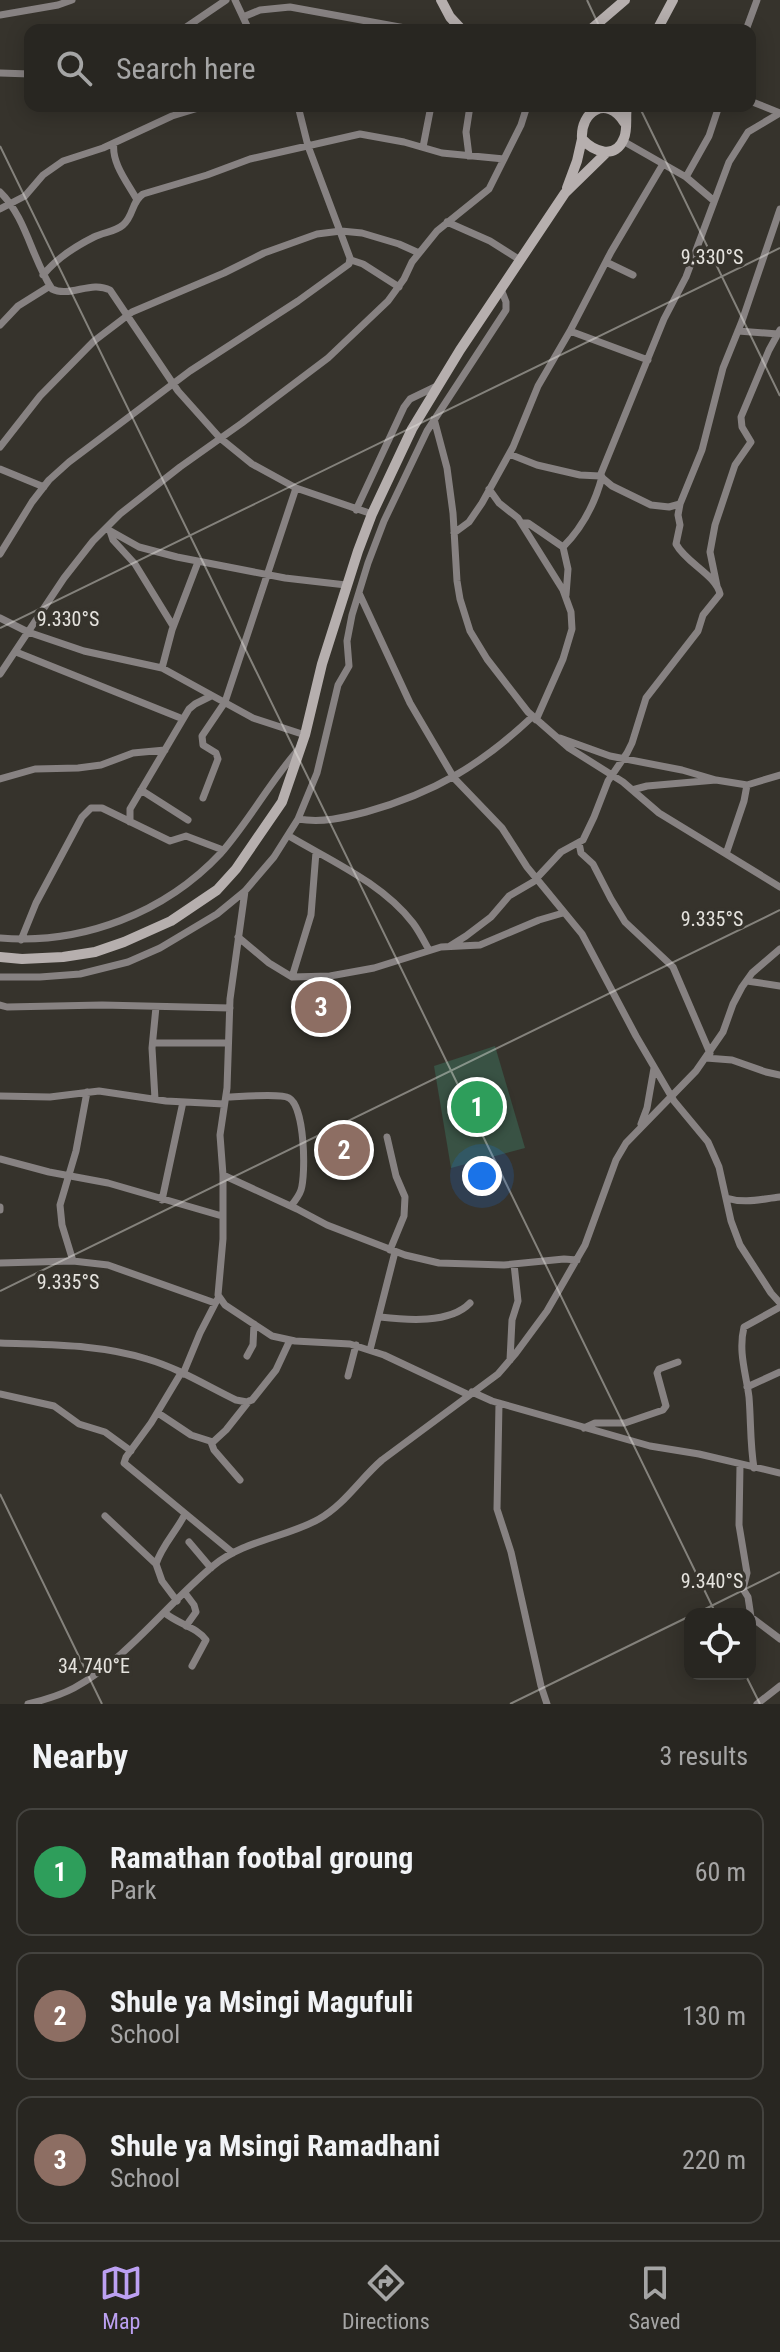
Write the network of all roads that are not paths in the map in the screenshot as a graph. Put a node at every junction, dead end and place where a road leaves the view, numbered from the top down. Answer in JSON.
{"nodes":[{"id":1,"x":72,"y":0,"type":"edge"},
{"id":2,"x":226,"y":0,"type":"edge"},
{"id":3,"x":235,"y":0,"type":"edge"},
{"id":4,"x":441,"y":0,"type":"edge"},
{"id":5,"x":673,"y":0,"type":"edge"},
{"id":6,"x":757,"y":0,"type":"edge"},
{"id":7,"x":620,"y":2,"type":"edge"},
{"id":8,"x":0,"y":15,"type":"edge"},
{"id":9,"x":243,"y":17,"type":"junction"},
{"id":10,"x":191,"y":24,"type":"edge"},
{"id":11,"x":246,"y":24,"type":"edge"},
{"id":12,"x":377,"y":24,"type":"edge"},
{"id":13,"x":456,"y":24,"type":"edge"},
{"id":14,"x":596,"y":24,"type":"edge"},
{"id":15,"x":660,"y":24,"type":"edge"},
{"id":16,"x":748,"y":24,"type":"edge"},
{"id":17,"x":0,"y":73,"type":"edge"},
{"id":18,"x":24,"y":74,"type":"edge"},
{"id":19,"x":756,"y":103,"type":"edge"},
{"id":20,"x":185,"y":112,"type":"edge"},
{"id":21,"x":300,"y":112,"type":"edge"},
{"id":22,"x":430,"y":112,"type":"edge"},
{"id":23,"x":469,"y":112,"type":"edge"},
{"id":24,"x":525,"y":112,"type":"edge"},
{"id":25,"x":591,"y":112,"type":"edge"},
{"id":26,"x":615,"y":112,"type":"edge"},
{"id":27,"x":626,"y":112,"type":"edge"},
{"id":28,"x":717,"y":112,"type":"edge"},
{"id":29,"x":780,"y":113,"type":"edge"},
{"id":30,"x":624,"y":122,"type":"junction"},
{"id":31,"x":582,"y":139,"type":"junction"},
{"id":32,"x":623,"y":141,"type":"junction"},
{"id":33,"x":114,"y":143,"type":"junction"},
{"id":34,"x":308,"y":146,"type":"junction"},
{"id":35,"x":423,"y":147,"type":"junction"},
{"id":36,"x":607,"y":152,"type":"junction"},
{"id":37,"x":469,"y":156,"type":"junction"},
{"id":38,"x":504,"y":159,"type":"junction"},
{"id":39,"x":663,"y":164,"type":"junction"},
{"id":40,"x":686,"y":177,"type":"junction"},
{"id":41,"x":0,"y":192,"type":"edge"},
{"id":42,"x":565,"y":193,"type":"junction"},
{"id":43,"x":136,"y":198,"type":"junction"},
{"id":44,"x":713,"y":200,"type":"junction"},
{"id":45,"x":11,"y":203,"type":"junction"},
{"id":46,"x":0,"y":209,"type":"edge"},
{"id":47,"x":780,"y":209,"type":"edge"},
{"id":48,"x":447,"y":222,"type":"junction"},
{"id":49,"x":341,"y":231,"type":"junction"},
{"id":50,"x":419,"y":253,"type":"junction"},
{"id":51,"x":351,"y":260,"type":"junction"},
{"id":52,"x":520,"y":260,"type":"junction"},
{"id":53,"x":606,"y":262,"type":"junction"},
{"id":54,"x":43,"y":275,"type":"junction"},
{"id":55,"x":633,"y":275,"type":"dead end"},
{"id":56,"x":50,"y":286,"type":"junction"},
{"id":57,"x":399,"y":287,"type":"junction"},
{"id":58,"x":501,"y":289,"type":"junction"},
{"id":59,"x":126,"y":315,"type":"junction"},
{"id":60,"x":0,"y":325,"type":"edge"},
{"id":61,"x":570,"y":331,"type":"junction"},
{"id":62,"x":738,"y":331,"type":"junction"},
{"id":63,"x":779,"y":332,"type":"edge"},
{"id":64,"x":648,"y":360,"type":"junction"},
{"id":65,"x":173,"y":384,"type":"junction"},
{"id":66,"x":438,"y":386,"type":"junction"},
{"id":67,"x":434,"y":419,"type":"junction"},
{"id":68,"x":220,"y":438,"type":"junction"},
{"id":69,"x":0,"y":447,"type":"edge"},
{"id":70,"x":509,"y":454,"type":"junction"},
{"id":71,"x":0,"y":469,"type":"edge"},
{"id":72,"x":601,"y":477,"type":"junction"},
{"id":73,"x":44,"y":487,"type":"junction"},
{"id":74,"x":296,"y":488,"type":"junction"},
{"id":75,"x":489,"y":489,"type":"junction"},
{"id":76,"x":680,"y":504,"type":"junction"},
{"id":77,"x":356,"y":510,"type":"junction"},
{"id":78,"x":372,"y":514,"type":"junction"},
{"id":79,"x":522,"y":523,"type":"junction"},
{"id":80,"x":108,"y":530,"type":"junction"},
{"id":81,"x":454,"y":533,"type":"junction"},
{"id":82,"x":563,"y":547,"type":"junction"},
{"id":83,"x":0,"y":554,"type":"edge"},
{"id":84,"x":198,"y":562,"type":"junction"},
{"id":85,"x":267,"y":575,"type":"junction"},
{"id":86,"x":346,"y":585,"type":"junction"},
{"id":87,"x":717,"y":586,"type":"junction"},
{"id":88,"x":359,"y":593,"type":"junction"},
{"id":89,"x":566,"y":597,"type":"junction"},
{"id":90,"x":0,"y":618,"type":"edge"},
{"id":91,"x":173,"y":626,"type":"junction"},
{"id":92,"x":28,"y":632,"type":"junction"},
{"id":93,"x":16,"y":652,"type":"junction"},
{"id":94,"x":162,"y":668,"type":"junction"},
{"id":95,"x":0,"y":674,"type":"edge"},
{"id":96,"x":211,"y":696,"type":"junction"},
{"id":97,"x":225,"y":702,"type":"junction"},
{"id":98,"x":534,"y":718,"type":"junction"},
{"id":99,"x":183,"y":719,"type":"junction"},
{"id":100,"x":305,"y":735,"type":"junction"},
{"id":101,"x":556,"y":737,"type":"junction"},
{"id":102,"x":299,"y":749,"type":"junction"},
{"id":103,"x":165,"y":750,"type":"junction"},
{"id":104,"x":624,"y":758,"type":"junction"},
{"id":105,"x":611,"y":774,"type":"junction"},
{"id":106,"x":780,"y":775,"type":"edge"},
{"id":107,"x":454,"y":778,"type":"junction"},
{"id":108,"x":0,"y":779,"type":"edge"},
{"id":109,"x":716,"y":780,"type":"junction"},
{"id":110,"x":747,"y":785,"type":"junction"},
{"id":111,"x":141,"y":790,"type":"junction"},
{"id":112,"x":632,"y":790,"type":"junction"},
{"id":113,"x":203,"y":798,"type":"dead end"},
{"id":114,"x":130,"y":809,"type":"junction"},
{"id":115,"x":115,"y":814,"type":"junction"},
{"id":116,"x":298,"y":819,"type":"junction"},
{"id":117,"x":188,"y":820,"type":"dead end"},
{"id":118,"x":130,"y":822,"type":"junction"},
{"id":119,"x":289,"y":836,"type":"junction"},
{"id":120,"x":579,"y":843,"type":"junction"},
{"id":121,"x":223,"y":850,"type":"junction"},
{"id":122,"x":316,"y":852,"type":"junction"},
{"id":123,"x":726,"y":854,"type":"junction"},
{"id":124,"x":537,"y":878,"type":"junction"},
{"id":125,"x":780,"y":887,"type":"edge"},
{"id":126,"x":245,"y":891,"type":"junction"},
{"id":127,"x":563,"y":913,"type":"junction"},
{"id":128,"x":238,"y":937,"type":"junction"},
{"id":129,"x":0,"y":938,"type":"edge"},
{"id":130,"x":21,"y":940,"type":"junction"},
{"id":131,"x":450,"y":946,"type":"junction"},
{"id":132,"x":780,"y":949,"type":"edge"},
{"id":133,"x":429,"y":950,"type":"junction"},
{"id":134,"x":0,"y":957,"type":"edge"},
{"id":135,"x":0,"y":977,"type":"edge"},
{"id":136,"x":292,"y":977,"type":"junction"},
{"id":137,"x":747,"y":981,"type":"junction"},
{"id":138,"x":780,"y":986,"type":"edge"},
{"id":139,"x":0,"y":1005,"type":"edge"},
{"id":140,"x":156,"y":1007,"type":"junction"},
{"id":141,"x":230,"y":1008,"type":"junction"},
{"id":142,"x":153,"y":1043,"type":"junction"},
{"id":143,"x":227,"y":1043,"type":"junction"},
{"id":144,"x":708,"y":1056,"type":"junction"},
{"id":145,"x":654,"y":1068,"type":"junction"},
{"id":146,"x":780,"y":1075,"type":"edge"},
{"id":147,"x":87,"y":1092,"type":"junction"},
{"id":148,"x":670,"y":1095,"type":"junction"},
{"id":149,"x":0,"y":1096,"type":"edge"},
{"id":150,"x":155,"y":1099,"type":"junction"},
{"id":151,"x":225,"y":1101,"type":"junction"},
{"id":152,"x":183,"y":1102,"type":"junction"},
{"id":153,"x":640,"y":1127,"type":"junction"},
{"id":154,"x":387,"y":1137,"type":"dead end"},
{"id":155,"x":0,"y":1159,"type":"edge"},
{"id":156,"x":70,"y":1175,"type":"junction"},
{"id":157,"x":223,"y":1175,"type":"junction"},
{"id":158,"x":780,"y":1197,"type":"edge"},
{"id":159,"x":726,"y":1198,"type":"junction"},
{"id":160,"x":162,"y":1200,"type":"junction"},
{"id":161,"x":291,"y":1206,"type":"junction"},
{"id":162,"x":222,"y":1216,"type":"junction"},
{"id":163,"x":393,"y":1251,"type":"junction"},
{"id":164,"x":577,"y":1260,"type":"junction"},
{"id":165,"x":73,"y":1261,"type":"junction"},
{"id":166,"x":0,"y":1263,"type":"edge"},
{"id":167,"x":514,"y":1264,"type":"junction"},
{"id":168,"x":217,"y":1300,"type":"junction"},
{"id":169,"x":470,"y":1303,"type":"dead end"},
{"id":170,"x":780,"y":1305,"type":"edge"},
{"id":171,"x":380,"y":1317,"type":"junction"},
{"id":172,"x":254,"y":1324,"type":"junction"},
{"id":173,"x":290,"y":1340,"type":"junction"},
{"id":174,"x":0,"y":1343,"type":"edge"},
{"id":175,"x":356,"y":1345,"type":"junction"},
{"id":176,"x":370,"y":1350,"type":"junction"},
{"id":177,"x":247,"y":1356,"type":"dead end"},
{"id":178,"x":510,"y":1360,"type":"junction"},
{"id":179,"x":678,"y":1362,"type":"dead end"},
{"id":180,"x":780,"y":1372,"type":"edge"},
{"id":181,"x":182,"y":1374,"type":"junction"},
{"id":182,"x":348,"y":1376,"type":"dead end"},
{"id":183,"x":747,"y":1387,"type":"junction"},
{"id":184,"x":0,"y":1394,"type":"edge"},
{"id":185,"x":470,"y":1394,"type":"junction"},
{"id":186,"x":249,"y":1401,"type":"junction"},
{"id":187,"x":499,"y":1403,"type":"junction"},
{"id":188,"x":158,"y":1413,"type":"junction"},
{"id":189,"x":584,"y":1428,"type":"junction"},
{"id":190,"x":211,"y":1442,"type":"junction"},
{"id":191,"x":131,"y":1451,"type":"junction"},
{"id":192,"x":740,"y":1465,"type":"junction"},
{"id":193,"x":754,"y":1468,"type":"junction"},
{"id":194,"x":780,"y":1473,"type":"edge"},
{"id":195,"x":240,"y":1480,"type":"dead end"},
{"id":196,"x":185,"y":1514,"type":"junction"},
{"id":197,"x":105,"y":1516,"type":"dead end"},
{"id":198,"x":189,"y":1542,"type":"dead end"},
{"id":199,"x":233,"y":1553,"type":"junction"},
{"id":200,"x":156,"y":1564,"type":"junction"},
{"id":201,"x":211,"y":1568,"type":"junction"},
{"id":202,"x":185,"y":1593,"type":"junction"},
{"id":203,"x":177,"y":1601,"type":"junction"},
{"id":204,"x":165,"y":1613,"type":"junction"},
{"id":205,"x":186,"y":1626,"type":"junction"},
{"id":206,"x":780,"y":1639,"type":"edge"},
{"id":207,"x":192,"y":1666,"type":"dead end"},
{"id":208,"x":780,"y":1686,"type":"edge"},
{"id":209,"x":28,"y":1704,"type":"edge"},
{"id":210,"x":547,"y":1704,"type":"edge"},
{"id":211,"x":757,"y":1704,"type":"edge"}],
"edges":[{"from":1,"to":8,"type":"street"},
{"from":2,"to":10,"type":"street"},
{"from":3,"to":9,"type":"street"},
{"from":4,"to":13,"type":"main road"},
{"from":5,"to":15,"type":"main road"},
{"from":6,"to":16,"type":"street"},
{"from":7,"to":14,"type":"main road"},
{"from":9,"to":11,"type":"street"},
{"from":9,"to":12,"type":"street"},
{"from":17,"to":18,"type":"street"},
{"from":19,"to":29,"type":"street"},
{"from":20,"to":33,"type":"street"},
{"from":21,"to":34,"type":"street"},
{"from":22,"to":35,"type":"street"},
{"from":23,"to":37,"type":"street"},
{"from":24,"to":38,"type":"street"},
{"from":25,"to":31,"type":"main road"},
{"from":26,"to":30,"type":"main road"},
{"from":27,"to":30,"type":"main road"},
{"from":28,"to":40,"type":"street"},
{"from":29,"to":44,"type":"street"},
{"from":30,"to":32,"type":"main road"},
{"from":31,"to":36,"type":"main road"},
{"from":31,"to":42,"type":"main road"},
{"from":32,"to":36,"type":"main road"},
{"from":32,"to":39,"type":"street"},
{"from":33,"to":43,"type":"street"},
{"from":33,"to":45,"type":"street"},
{"from":34,"to":35,"type":"street"},
{"from":34,"to":43,"type":"street"},
{"from":34,"to":49,"type":"street"},
{"from":35,"to":37,"type":"street"},
{"from":36,"to":42,"type":"main road"},
{"from":37,"to":38,"type":"street"},
{"from":38,"to":48,"type":"street"},
{"from":39,"to":40,"type":"street"},
{"from":39,"to":53,"type":"street"},
{"from":40,"to":44,"type":"street"},
{"from":41,"to":45,"type":"street"},
{"from":42,"to":52,"type":"main road"},
{"from":43,"to":54,"type":"street"},
{"from":44,"to":64,"type":"street"},
{"from":45,"to":46,"type":"street"},
{"from":45,"to":54,"type":"street"},
{"from":47,"to":62,"type":"street"},
{"from":48,"to":50,"type":"street"},
{"from":48,"to":52,"type":"street"},
{"from":49,"to":50,"type":"street"},
{"from":49,"to":51,"type":"street"},
{"from":49,"to":59,"type":"street"},
{"from":50,"to":57,"type":"street"},
{"from":51,"to":57,"type":"street"},
{"from":51,"to":65,"type":"street"},
{"from":52,"to":58,"type":"main road"},
{"from":53,"to":55,"type":"street"},
{"from":53,"to":61,"type":"street"},
{"from":54,"to":56,"type":"street"},
{"from":56,"to":59,"type":"street"},
{"from":56,"to":60,"type":"street"},
{"from":57,"to":68,"type":"street"},
{"from":58,"to":66,"type":"main road"},
{"from":58,"to":67,"type":"street"},
{"from":59,"to":65,"type":"street"},
{"from":59,"to":69,"type":"street"},
{"from":61,"to":64,"type":"street"},
{"from":61,"to":70,"type":"street"},
{"from":62,"to":63,"type":"street"},
{"from":62,"to":76,"type":"street"},
{"from":63,"to":87,"type":"street"},
{"from":64,"to":72,"type":"street"},
{"from":65,"to":68,"type":"street"},
{"from":65,"to":73,"type":"street"},
{"from":66,"to":77,"type":"street"},
{"from":66,"to":78,"type":"main road"},
{"from":67,"to":81,"type":"street"},
{"from":67,"to":88,"type":"street"},
{"from":68,"to":74,"type":"street"},
{"from":68,"to":80,"type":"street"},
{"from":70,"to":72,"type":"street"},
{"from":70,"to":75,"type":"street"},
{"from":71,"to":73,"type":"street"},
{"from":72,"to":76,"type":"street"},
{"from":72,"to":82,"type":"street"},
{"from":73,"to":83,"type":"street"},
{"from":74,"to":77,"type":"street"},
{"from":74,"to":85,"type":"street"},
{"from":75,"to":79,"type":"street"},
{"from":75,"to":81,"type":"street"},
{"from":76,"to":87,"type":"street"},
{"from":77,"to":78,"type":"street"},
{"from":78,"to":86,"type":"main road"},
{"from":79,"to":82,"type":"street"},
{"from":79,"to":89,"type":"street"},
{"from":80,"to":84,"type":"street"},
{"from":80,"to":91,"type":"street"},
{"from":80,"to":92,"type":"street"},
{"from":81,"to":98,"type":"street"},
{"from":82,"to":89,"type":"street"},
{"from":84,"to":85,"type":"street"},
{"from":84,"to":91,"type":"street"},
{"from":85,"to":86,"type":"street"},
{"from":85,"to":97,"type":"street"},
{"from":86,"to":100,"type":"main road"},
{"from":87,"to":104,"type":"street"},
{"from":88,"to":107,"type":"street"},
{"from":88,"to":116,"type":"street"},
{"from":89,"to":98,"type":"street"},
{"from":90,"to":92,"type":"street"},
{"from":91,"to":94,"type":"street"},
{"from":92,"to":93,"type":"street"},
{"from":92,"to":94,"type":"street"},
{"from":93,"to":95,"type":"street"},
{"from":93,"to":99,"type":"street"},
{"from":94,"to":96,"type":"street"},
{"from":96,"to":97,"type":"street"},
{"from":96,"to":99,"type":"street"},
{"from":97,"to":100,"type":"street"},
{"from":97,"to":113,"type":"street"},
{"from":98,"to":101,"type":"street"},
{"from":98,"to":107,"type":"street"},
{"from":99,"to":103,"type":"street"},
{"from":100,"to":102,"type":"main road"},
{"from":101,"to":104,"type":"street"},
{"from":101,"to":105,"type":"street"},
{"from":102,"to":121,"type":"street"},
{"from":102,"to":134,"type":"main road"},
{"from":103,"to":108,"type":"street"},
{"from":103,"to":111,"type":"street"},
{"from":104,"to":105,"type":"street"},
{"from":104,"to":109,"type":"street"},
{"from":105,"to":112,"type":"street"},
{"from":105,"to":120,"type":"street"},
{"from":106,"to":110,"type":"street"},
{"from":107,"to":116,"type":"street"},
{"from":107,"to":124,"type":"street"},
{"from":109,"to":110,"type":"street"},
{"from":109,"to":112,"type":"street"},
{"from":110,"to":123,"type":"street"},
{"from":111,"to":114,"type":"street"},
{"from":111,"to":117,"type":"street"},
{"from":112,"to":123,"type":"street"},
{"from":114,"to":115,"type":"street"},
{"from":114,"to":118,"type":"street"},
{"from":115,"to":118,"type":"street"},
{"from":115,"to":130,"type":"street"},
{"from":116,"to":119,"type":"street"},
{"from":118,"to":121,"type":"street"},
{"from":119,"to":122,"type":"street"},
{"from":119,"to":126,"type":"street"},
{"from":120,"to":124,"type":"street"},
{"from":120,"to":144,"type":"street"},
{"from":121,"to":130,"type":"street"},
{"from":122,"to":133,"type":"street"},
{"from":122,"to":136,"type":"street"},
{"from":123,"to":125,"type":"street"},
{"from":124,"to":127,"type":"street"},
{"from":124,"to":131,"type":"street"},
{"from":126,"to":128,"type":"street"},
{"from":126,"to":135,"type":"street"},
{"from":127,"to":131,"type":"street"},
{"from":127,"to":145,"type":"street"},
{"from":128,"to":136,"type":"street"},
{"from":128,"to":141,"type":"street"},
{"from":129,"to":130,"type":"street"},
{"from":131,"to":133,"type":"street"},
{"from":132,"to":137,"type":"street"},
{"from":133,"to":136,"type":"street"},
{"from":137,"to":138,"type":"street"},
{"from":137,"to":144,"type":"street"},
{"from":139,"to":140,"type":"street"},
{"from":140,"to":141,"type":"street"},
{"from":140,"to":142,"type":"street"},
{"from":141,"to":143,"type":"street"},
{"from":142,"to":143,"type":"street"},
{"from":142,"to":150,"type":"street"},
{"from":143,"to":151,"type":"street"},
{"from":144,"to":146,"type":"street"},
{"from":144,"to":148,"type":"street"},
{"from":145,"to":148,"type":"street"},
{"from":145,"to":153,"type":"street"},
{"from":147,"to":149,"type":"street"},
{"from":147,"to":150,"type":"street"},
{"from":147,"to":156,"type":"street"},
{"from":148,"to":153,"type":"street"},
{"from":148,"to":159,"type":"street"},
{"from":150,"to":152,"type":"street"},
{"from":151,"to":152,"type":"street"},
{"from":151,"to":157,"type":"street"},
{"from":151,"to":161,"type":"street"},
{"from":152,"to":160,"type":"street"},
{"from":153,"to":164,"type":"street"},
{"from":154,"to":163,"type":"street"},
{"from":155,"to":156,"type":"street"},
{"from":156,"to":160,"type":"street"},
{"from":156,"to":165,"type":"street"},
{"from":157,"to":161,"type":"street"},
{"from":157,"to":162,"type":"street"},
{"from":158,"to":159,"type":"street"},
{"from":159,"to":170,"type":"street"},
{"from":160,"to":162,"type":"street"},
{"from":161,"to":163,"type":"street"},
{"from":162,"to":168,"type":"street"},
{"from":163,"to":167,"type":"street"},
{"from":163,"to":171,"type":"street"},
{"from":164,"to":167,"type":"street"},
{"from":164,"to":178,"type":"street"},
{"from":165,"to":166,"type":"street"},
{"from":165,"to":168,"type":"street"},
{"from":167,"to":178,"type":"street"},
{"from":168,"to":172,"type":"street"},
{"from":168,"to":181,"type":"street"},
{"from":169,"to":171,"type":"street"},
{"from":170,"to":183,"type":"street"},
{"from":171,"to":176,"type":"street"},
{"from":172,"to":173,"type":"street"},
{"from":172,"to":177,"type":"street"},
{"from":173,"to":175,"type":"street"},
{"from":173,"to":186,"type":"street"},
{"from":174,"to":181,"type":"street"},
{"from":175,"to":176,"type":"street"},
{"from":175,"to":182,"type":"street"},
{"from":176,"to":185,"type":"street"},
{"from":178,"to":185,"type":"street"},
{"from":179,"to":189,"type":"street"},
{"from":180,"to":183,"type":"street"},
{"from":181,"to":186,"type":"street"},
{"from":181,"to":188,"type":"street"},
{"from":183,"to":193,"type":"street"},
{"from":184,"to":191,"type":"street"},
{"from":185,"to":187,"type":"street"},
{"from":185,"to":199,"type":"street"},
{"from":186,"to":190,"type":"street"},
{"from":187,"to":189,"type":"street"},
{"from":187,"to":210,"type":"street"},
{"from":188,"to":190,"type":"street"},
{"from":188,"to":191,"type":"street"},
{"from":189,"to":192,"type":"street"},
{"from":190,"to":195,"type":"street"},
{"from":191,"to":196,"type":"street"},
{"from":192,"to":193,"type":"street"},
{"from":192,"to":206,"type":"street"},
{"from":193,"to":194,"type":"street"},
{"from":196,"to":199,"type":"street"},
{"from":196,"to":200,"type":"street"},
{"from":197,"to":200,"type":"street"},
{"from":198,"to":201,"type":"street"},
{"from":199,"to":201,"type":"street"},
{"from":200,"to":203,"type":"street"},
{"from":201,"to":202,"type":"street"},
{"from":202,"to":203,"type":"street"},
{"from":202,"to":205,"type":"street"},
{"from":203,"to":204,"type":"street"},
{"from":204,"to":205,"type":"street"},
{"from":204,"to":209,"type":"street"},
{"from":205,"to":207,"type":"street"},
{"from":208,"to":211,"type":"street"}]}
